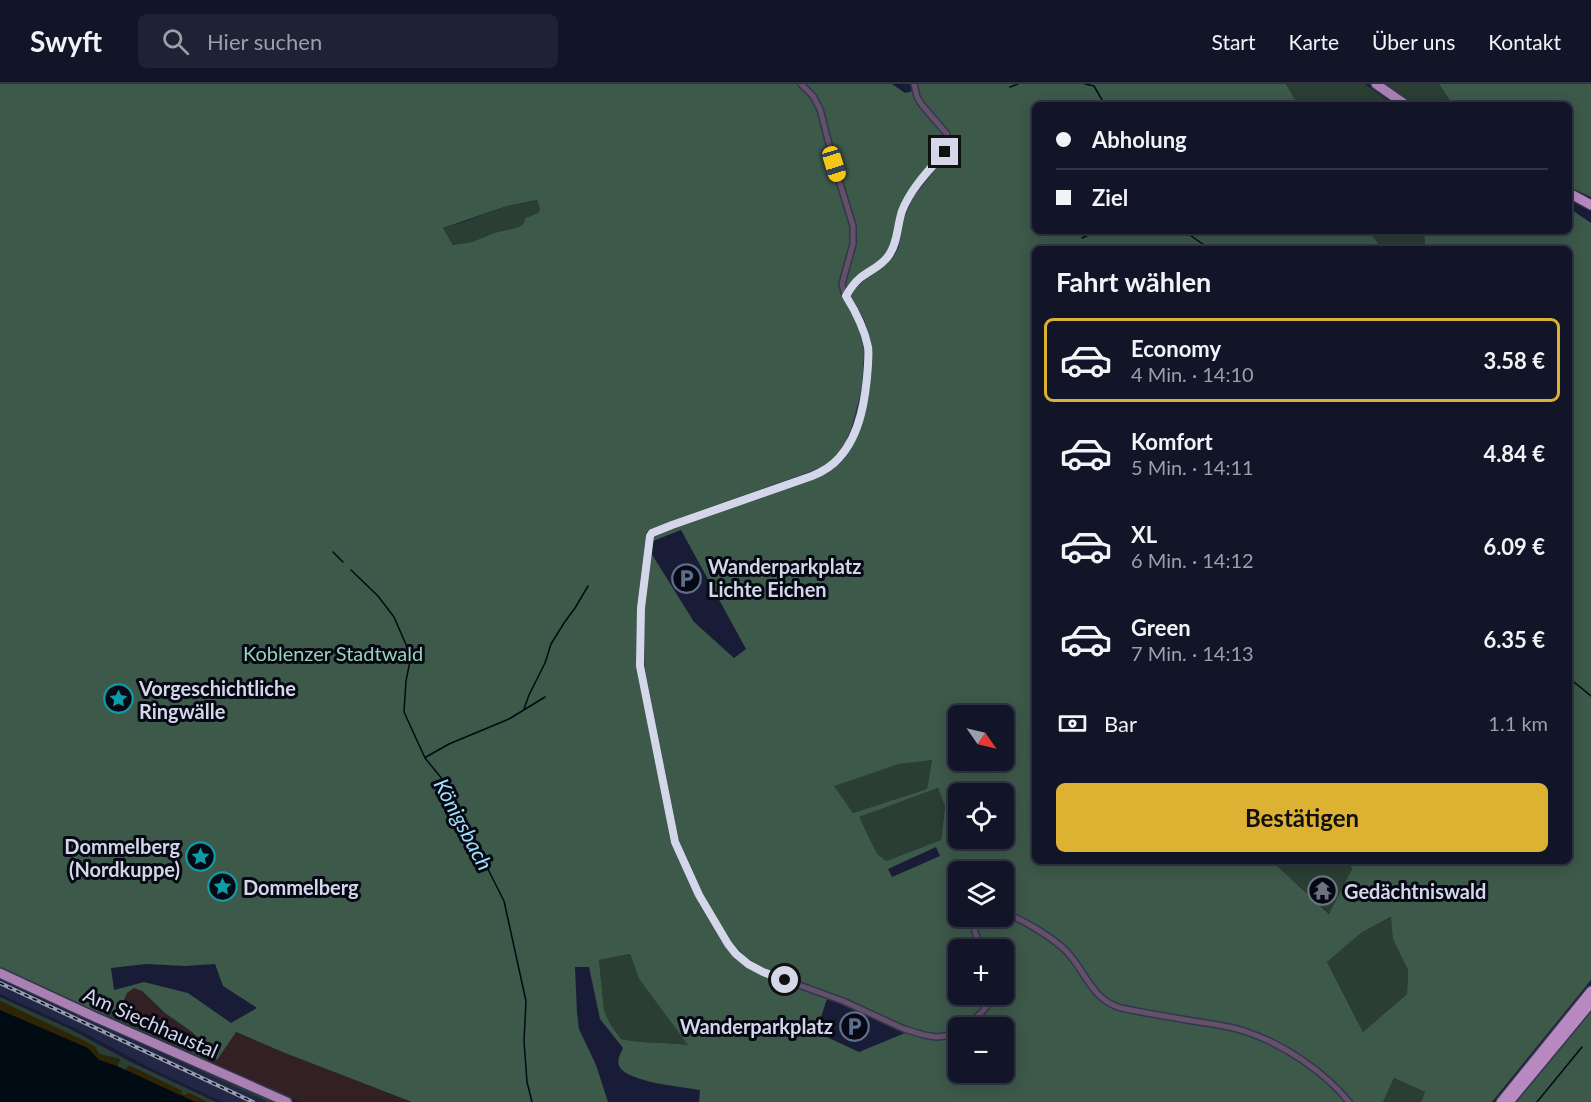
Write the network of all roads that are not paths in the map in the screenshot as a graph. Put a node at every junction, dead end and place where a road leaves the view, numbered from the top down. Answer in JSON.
{"nodes":[{"id":1,"x":801,"y":84,"type":"edge"},
{"id":2,"x":914,"y":84,"type":"edge"},
{"id":3,"x":1376,"y":84,"type":"edge"},
{"id":4,"x":1402,"y":102,"type":"edge"},
{"id":5,"x":1572,"y":195,"type":"edge"},
{"id":6,"x":1572,"y":202,"type":"edge"},
{"id":7,"x":1591,"y":206,"type":"edge"},
{"id":8,"x":1591,"y":213,"type":"edge"},
{"id":9,"x":846,"y":296,"type":"junction"},
{"id":10,"x":1014,"y":918,"type":"edge"},
{"id":11,"x":0,"y":973,"type":"edge"},
{"id":12,"x":1591,"y":991,"type":"edge"},
{"id":13,"x":1591,"y":1003,"type":"edge"},
{"id":14,"x":987,"y":1005,"type":"edge"},
{"id":15,"x":977,"y":1017,"type":"edge"},
{"id":16,"x":948,"y":1035,"type":"edge"},
{"id":17,"x":287,"y":1102,"type":"edge"},
{"id":18,"x":1348,"y":1102,"type":"edge"},
{"id":19,"x":1501,"y":1102,"type":"edge"},
{"id":20,"x":1509,"y":1102,"type":"edge"}],
"edges":[{"from":1,"to":9,"type":"street"},
{"from":2,"to":9,"type":"street"},
{"from":3,"to":4,"type":"main road"},
{"from":5,"to":7,"type":"highway"},
{"from":6,"to":8,"type":"highway"},
{"from":9,"to":16,"type":"street"},
{"from":10,"to":18,"type":"street"},
{"from":11,"to":17,"type":"main road","name":"Am Siechhaustal"},
{"from":12,"to":19,"type":"highway"},
{"from":13,"to":20,"type":"highway"},
{"from":14,"to":15,"type":"street"}]}
